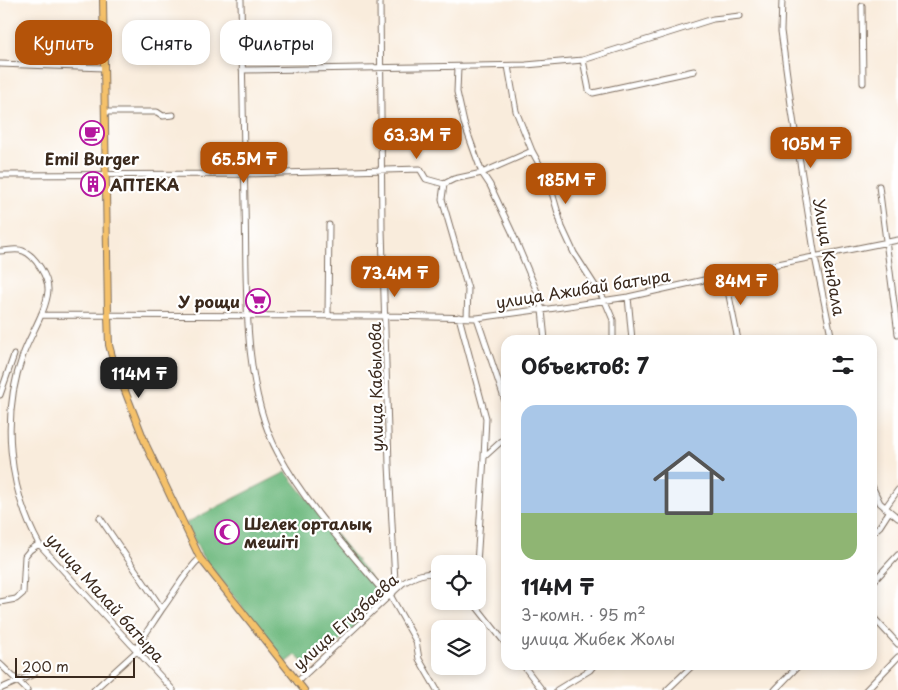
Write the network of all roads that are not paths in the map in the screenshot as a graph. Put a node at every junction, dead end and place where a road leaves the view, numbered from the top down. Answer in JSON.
{"nodes":[{"id":1,"x":103,"y":0,"type":"edge"},
{"id":2,"x":241,"y":0,"type":"edge"},
{"id":3,"x":380,"y":0,"type":"edge"},
{"id":4,"x":782,"y":0,"type":"edge"},
{"id":5,"x":862,"y":6,"type":"dead end"},
{"id":6,"x":740,"y":16,"type":"dead end"},
{"id":7,"x":584,"y":60,"type":"junction"},
{"id":8,"x":0,"y":64,"type":"edge"},
{"id":9,"x":508,"y":66,"type":"junction"},
{"id":10,"x":458,"y":67,"type":"junction"},
{"id":11,"x":104,"y":68,"type":"junction"},
{"id":12,"x":380,"y":69,"type":"junction"},
{"id":13,"x":242,"y":70,"type":"junction"},
{"id":14,"x":694,"y":71,"type":"dead end"},
{"id":15,"x":863,"y":83,"type":"dead end"},
{"id":16,"x":105,"y":112,"type":"junction"},
{"id":17,"x":173,"y":115,"type":"dead end"},
{"id":18,"x":532,"y":151,"type":"junction"},
{"id":19,"x":381,"y":171,"type":"junction"},
{"id":20,"x":482,"y":173,"type":"junction"},
{"id":21,"x":245,"y":174,"type":"junction"},
{"id":22,"x":0,"y":175,"type":"edge"},
{"id":23,"x":106,"y":176,"type":"junction"},
{"id":24,"x":444,"y":184,"type":"junction"},
{"id":25,"x":879,"y":186,"type":"dead end"},
{"id":26,"x":329,"y":225,"type":"dead end"},
{"id":27,"x":898,"y":240,"type":"edge"},
{"id":28,"x":886,"y":242,"type":"junction"},
{"id":29,"x":0,"y":251,"type":"edge"},
{"id":30,"x":815,"y":257,"type":"junction"},
{"id":31,"x":725,"y":276,"type":"junction"},
{"id":32,"x":628,"y":297,"type":"junction"},
{"id":33,"x":605,"y":301,"type":"junction"},
{"id":34,"x":542,"y":310,"type":"junction"},
{"id":35,"x":41,"y":314,"type":"junction"},
{"id":36,"x":108,"y":315,"type":"junction"},
{"id":37,"x":247,"y":315,"type":"junction"},
{"id":38,"x":328,"y":315,"type":"junction"},
{"id":39,"x":386,"y":316,"type":"junction"},
{"id":40,"x":459,"y":317,"type":"junction"},
{"id":41,"x":467,"y":317,"type":"junction"},
{"id":42,"x":477,"y":318,"type":"junction"},
{"id":43,"x":898,"y":334,"type":"edge"},
{"id":44,"x":544,"y":335,"type":"edge"},
{"id":45,"x":612,"y":335,"type":"edge"},
{"id":46,"x":632,"y":335,"type":"edge"},
{"id":47,"x":737,"y":335,"type":"edge"},
{"id":48,"x":831,"y":335,"type":"edge"},
{"id":49,"x":14,"y":355,"type":"dead end"},
{"id":50,"x":501,"y":389,"type":"edge"},
{"id":51,"x":0,"y":395,"type":"edge"},
{"id":52,"x":501,"y":442,"type":"edge"},
{"id":53,"x":484,"y":457,"type":"junction"},
{"id":54,"x":898,"y":490,"type":"edge"},
{"id":55,"x":877,"y":497,"type":"edge"},
{"id":56,"x":885,"y":508,"type":"junction"},
{"id":57,"x":890,"y":512,"type":"junction"},
{"id":58,"x":100,"y":518,"type":"dead end"},
{"id":59,"x":898,"y":518,"type":"edge"},
{"id":60,"x":877,"y":529,"type":"edge"},
{"id":61,"x":39,"y":544,"type":"junction"},
{"id":62,"x":478,"y":555,"type":"edge"},
{"id":63,"x":898,"y":555,"type":"edge"},
{"id":64,"x":200,"y":558,"type":"junction"},
{"id":65,"x":431,"y":573,"type":"edge"},
{"id":66,"x":877,"y":578,"type":"edge"},
{"id":67,"x":390,"y":595,"type":"junction"},
{"id":68,"x":0,"y":602,"type":"edge"},
{"id":69,"x":162,"y":609,"type":"junction"},
{"id":70,"x":479,"y":610,"type":"edge"},
{"id":71,"x":877,"y":621,"type":"edge"},
{"id":72,"x":501,"y":638,"type":"edge"},
{"id":73,"x":898,"y":644,"type":"edge"},
{"id":74,"x":137,"y":650,"type":"junction"},
{"id":75,"x":898,"y":656,"type":"edge"},
{"id":76,"x":0,"y":664,"type":"edge"},
{"id":77,"x":527,"y":670,"type":"edge"},
{"id":78,"x":590,"y":670,"type":"edge"},
{"id":79,"x":688,"y":670,"type":"edge"},
{"id":80,"x":794,"y":670,"type":"edge"},
{"id":81,"x":34,"y":674,"type":"dead end"},
{"id":82,"x":16,"y":681,"type":"junction"},
{"id":83,"x":297,"y":682,"type":"junction"},
{"id":84,"x":0,"y":689,"type":"edge"},
{"id":85,"x":27,"y":690,"type":"edge"},
{"id":86,"x":94,"y":690,"type":"edge"},
{"id":87,"x":173,"y":690,"type":"edge"},
{"id":88,"x":304,"y":690,"type":"edge"},
{"id":89,"x":437,"y":690,"type":"edge"},
{"id":90,"x":542,"y":690,"type":"edge"},
{"id":91,"x":557,"y":690,"type":"edge"},
{"id":92,"x":667,"y":690,"type":"edge"},
{"id":93,"x":775,"y":690,"type":"edge"},
{"id":94,"x":866,"y":690,"type":"edge"}],
"edges":[{"from":1,"to":11,"type":"main road"},
{"from":2,"to":13,"type":"street"},
{"from":3,"to":12,"type":"street","name":"улица Кабылова"},
{"from":4,"to":30,"type":"street","name":"Улица Кендала"},
{"from":5,"to":15,"type":"street"},
{"from":6,"to":7,"type":"street"},
{"from":7,"to":9,"type":"street"},
{"from":7,"to":14,"type":"street"},
{"from":8,"to":11,"type":"street"},
{"from":9,"to":10,"type":"street"},
{"from":9,"to":18,"type":"street"},
{"from":10,"to":12,"type":"street"},
{"from":10,"to":20,"type":"street"},
{"from":11,"to":16,"type":"main road"},
{"from":12,"to":13,"type":"street"},
{"from":12,"to":19,"type":"street","name":"улица Кабылова"},
{"from":13,"to":21,"type":"street"},
{"from":16,"to":17,"type":"street"},
{"from":16,"to":23,"type":"main road"},
{"from":18,"to":20,"type":"street"},
{"from":18,"to":33,"type":"street"},
{"from":19,"to":21,"type":"street"},
{"from":19,"to":24,"type":"street"},
{"from":19,"to":39,"type":"street","name":"улица Кабылова"},
{"from":20,"to":24,"type":"street"},
{"from":20,"to":34,"type":"street"},
{"from":21,"to":23,"type":"street"},
{"from":21,"to":37,"type":"street"},
{"from":22,"to":23,"type":"street"},
{"from":23,"to":36,"type":"main road"},
{"from":24,"to":41,"type":"street"},
{"from":25,"to":28,"type":"street"},
{"from":26,"to":38,"type":"street"},
{"from":27,"to":28,"type":"street","name":"улица Ажибай батыра"},
{"from":28,"to":30,"type":"street","name":"улица Ажибай батыра"},
{"from":28,"to":43,"type":"street"},
{"from":29,"to":35,"type":"street"},
{"from":30,"to":31,"type":"street","name":"улица Ажибай батыра"},
{"from":30,"to":48,"type":"street","name":"Улица Кендала"},
{"from":31,"to":32,"type":"street","name":"улица Ажибай батыра"},
{"from":31,"to":47,"type":"street"},
{"from":32,"to":33,"type":"street","name":"улица Ажибай батыра"},
{"from":32,"to":46,"type":"street"},
{"from":33,"to":34,"type":"street","name":"улица Ажибай батыра"},
{"from":33,"to":45,"type":"street"},
{"from":34,"to":42,"type":"street","name":"улица Ажибай батыра"},
{"from":34,"to":44,"type":"street"},
{"from":35,"to":36,"type":"street","name":"улица Ажибай батыра"},
{"from":35,"to":61,"type":"street","name":"улица Малай батыра"},
{"from":36,"to":37,"type":"street","name":"улица Ажибай батыра"},
{"from":36,"to":64,"type":"main road"},
{"from":37,"to":38,"type":"street","name":"улица Ажибай батыра"},
{"from":37,"to":67,"type":"street"},
{"from":38,"to":39,"type":"street","name":"улица Ажибай батыра"},
{"from":39,"to":40,"type":"street","name":"улица Ажибай батыра"},
{"from":39,"to":67,"type":"street","name":"улица Кабылова"},
{"from":40,"to":41,"type":"street","name":"улица Ажибай батыра"},
{"from":40,"to":53,"type":"street"},
{"from":41,"to":42,"type":"street","name":"улица Ажибай батыра"},
{"from":42,"to":50,"type":"street"},
{"from":49,"to":51,"type":"street"},
{"from":52,"to":53,"type":"street"},
{"from":53,"to":62,"type":"street"},
{"from":54,"to":56,"type":"street"},
{"from":55,"to":56,"type":"street"},
{"from":56,"to":57,"type":"street"},
{"from":57,"to":59,"type":"street"},
{"from":57,"to":60,"type":"street"},
{"from":58,"to":69,"type":"street"},
{"from":61,"to":68,"type":"street"},
{"from":61,"to":74,"type":"street","name":"улица Малай батыра"},
{"from":63,"to":66,"type":"street"},
{"from":64,"to":69,"type":"street"},
{"from":64,"to":83,"type":"main road"},
{"from":65,"to":67,"type":"street","name":"улица Егизбаева"},
{"from":67,"to":83,"type":"street","name":"улица Егизбаева"},
{"from":67,"to":89,"type":"street"},
{"from":69,"to":74,"type":"street"},
{"from":70,"to":72,"type":"street"},
{"from":71,"to":73,"type":"street"},
{"from":74,"to":86,"type":"street"},
{"from":74,"to":87,"type":"street","name":"улица Малай батыра"},
{"from":75,"to":94,"type":"street"},
{"from":76,"to":82,"type":"street"},
{"from":77,"to":90,"type":"street"},
{"from":78,"to":91,"type":"street"},
{"from":79,"to":92,"type":"street"},
{"from":80,"to":93,"type":"street"},
{"from":81,"to":82,"type":"street"},
{"from":82,"to":84,"type":"street"},
{"from":82,"to":85,"type":"street"},
{"from":83,"to":88,"type":"main road"}]}
